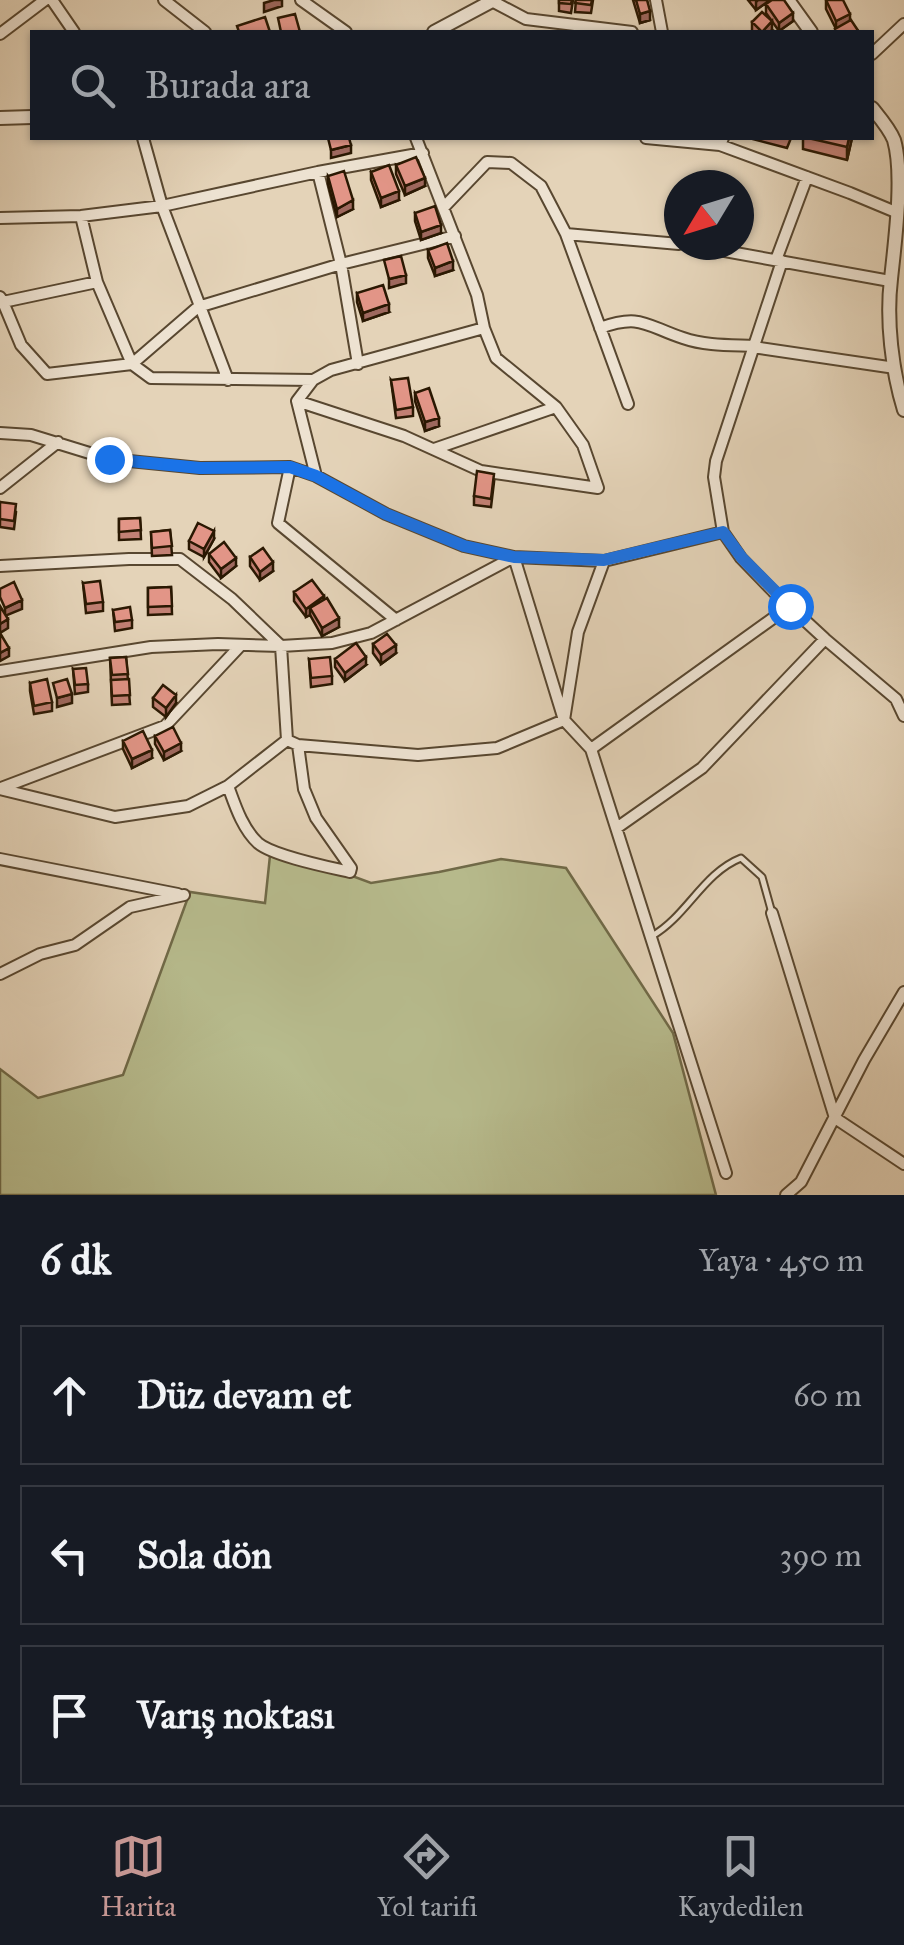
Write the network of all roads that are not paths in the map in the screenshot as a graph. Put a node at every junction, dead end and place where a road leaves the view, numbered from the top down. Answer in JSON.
{"nodes":[{"id":1,"x":48,"y":0,"type":"edge"},
{"id":2,"x":164,"y":0,"type":"edge"},
{"id":3,"x":301,"y":0,"type":"edge"},
{"id":4,"x":656,"y":0,"type":"edge"},
{"id":5,"x":788,"y":0,"type":"edge"},
{"id":6,"x":492,"y":1,"type":"edge"},
{"id":7,"x":526,"y":19,"type":"junction"},
{"id":8,"x":904,"y":24,"type":"edge"},
{"id":9,"x":72,"y":30,"type":"edge"},
{"id":10,"x":202,"y":30,"type":"edge"},
{"id":11,"x":343,"y":30,"type":"edge"},
{"id":12,"x":438,"y":30,"type":"edge"},
{"id":13,"x":538,"y":30,"type":"edge"},
{"id":14,"x":616,"y":30,"type":"edge"},
{"id":15,"x":662,"y":30,"type":"edge"},
{"id":16,"x":810,"y":30,"type":"edge"},
{"id":17,"x":0,"y":34,"type":"edge"},
{"id":18,"x":874,"y":52,"type":"edge"},
{"id":19,"x":874,"y":111,"type":"edge"},
{"id":20,"x":30,"y":117,"type":"edge"},
{"id":21,"x":0,"y":118,"type":"edge"},
{"id":22,"x":144,"y":140,"type":"edge"},
{"id":23,"x":417,"y":140,"type":"edge"},
{"id":24,"x":696,"y":140,"type":"edge"},
{"id":25,"x":721,"y":141,"type":"edge"},
{"id":26,"x":423,"y":153,"type":"junction"},
{"id":27,"x":318,"y":172,"type":"junction"},
{"id":28,"x":807,"y":177,"type":"junction"},
{"id":29,"x":903,"y":188,"type":"edge"},
{"id":30,"x":162,"y":206,"type":"junction"},
{"id":31,"x":444,"y":207,"type":"junction"},
{"id":32,"x":898,"y":213,"type":"junction"},
{"id":33,"x":81,"y":216,"type":"junction"},
{"id":34,"x":0,"y":218,"type":"edge"},
{"id":35,"x":566,"y":234,"type":"junction"},
{"id":36,"x":455,"y":236,"type":"junction"},
{"id":37,"x":664,"y":243,"type":"edge"},
{"id":38,"x":900,"y":249,"type":"edge"},
{"id":39,"x":754,"y":256,"type":"edge"},
{"id":40,"x":779,"y":260,"type":"junction"},
{"id":41,"x":341,"y":264,"type":"junction"},
{"id":42,"x":98,"y":282,"type":"junction"},
{"id":43,"x":890,"y":282,"type":"junction"},
{"id":44,"x":1,"y":299,"type":"edge"},
{"id":45,"x":198,"y":307,"type":"junction"},
{"id":46,"x":484,"y":328,"type":"junction"},
{"id":47,"x":600,"y":328,"type":"junction"},
{"id":48,"x":753,"y":346,"type":"junction"},
{"id":49,"x":132,"y":364,"type":"junction"},
{"id":50,"x":358,"y":364,"type":"junction"},
{"id":51,"x":895,"y":368,"type":"junction"},
{"id":52,"x":228,"y":380,"type":"junction"},
{"id":53,"x":313,"y":380,"type":"junction"},
{"id":54,"x":298,"y":400,"type":"junction"},
{"id":55,"x":628,"y":404,"type":"dead end"},
{"id":56,"x":556,"y":406,"type":"junction"},
{"id":57,"x":904,"y":410,"type":"edge"},
{"id":58,"x":0,"y":433,"type":"edge"},
{"id":59,"x":58,"y":442,"type":"junction"},
{"id":60,"x":433,"y":449,"type":"junction"},
{"id":61,"x":290,"y":467,"type":"junction"},
{"id":62,"x":316,"y":476,"type":"junction"},
{"id":63,"x":0,"y":488,"type":"edge"},
{"id":64,"x":723,"y":532,"type":"junction"},
{"id":65,"x":514,"y":557,"type":"junction"},
{"id":66,"x":604,"y":560,"type":"junction"},
{"id":67,"x":0,"y":566,"type":"edge"},
{"id":68,"x":790,"y":606,"type":"junction"},
{"id":69,"x":396,"y":620,"type":"junction"},
{"id":70,"x":825,"y":639,"type":"junction"},
{"id":71,"x":240,"y":645,"type":"junction"},
{"id":72,"x":280,"y":646,"type":"junction"},
{"id":73,"x":0,"y":670,"type":"edge"},
{"id":74,"x":904,"y":716,"type":"edge"},
{"id":75,"x":564,"y":720,"type":"junction"},
{"id":76,"x":293,"y":743,"type":"junction"},
{"id":77,"x":591,"y":749,"type":"junction"},
{"id":78,"x":228,"y":786,"type":"junction"},
{"id":79,"x":0,"y":789,"type":"edge"},
{"id":80,"x":618,"y":827,"type":"junction"},
{"id":81,"x":0,"y":858,"type":"edge"},
{"id":82,"x":772,"y":912,"type":"joint"},
{"id":83,"x":652,"y":936,"type":"junction"},
{"id":84,"x":0,"y":974,"type":"edge"},
{"id":85,"x":904,"y":992,"type":"edge"},
{"id":86,"x":835,"y":1118,"type":"junction"},
{"id":87,"x":904,"y":1164,"type":"edge"},
{"id":88,"x":726,"y":1172,"type":"dead end"},
{"id":89,"x":786,"y":1195,"type":"edge"}],
"edges":[{"from":1,"to":9,"type":"street"},
{"from":1,"to":17,"type":"street"},
{"from":2,"to":10,"type":"street"},
{"from":3,"to":11,"type":"street"},
{"from":4,"to":15,"type":"street"},
{"from":5,"to":16,"type":"street"},
{"from":6,"to":7,"type":"street"},
{"from":6,"to":12,"type":"street"},
{"from":7,"to":13,"type":"street"},
{"from":7,"to":14,"type":"street"},
{"from":8,"to":18,"type":"street"},
{"from":19,"to":29,"type":"street"},
{"from":20,"to":21,"type":"street"},
{"from":22,"to":30,"type":"street"},
{"from":23,"to":26,"type":"street"},
{"from":24,"to":25,"type":"street"},
{"from":25,"to":28,"type":"street"},
{"from":26,"to":27,"type":"street"},
{"from":26,"to":31,"type":"street"},
{"from":27,"to":30,"type":"street"},
{"from":27,"to":41,"type":"street"},
{"from":28,"to":32,"type":"street"},
{"from":28,"to":40,"type":"street"},
{"from":29,"to":32,"type":"street"},
{"from":30,"to":33,"type":"street"},
{"from":30,"to":45,"type":"street"},
{"from":31,"to":35,"type":"street"},
{"from":31,"to":36,"type":"street"},
{"from":32,"to":38,"type":"street"},
{"from":33,"to":34,"type":"street"},
{"from":33,"to":42,"type":"street"},
{"from":35,"to":37,"type":"street"},
{"from":35,"to":47,"type":"street"},
{"from":36,"to":41,"type":"street"},
{"from":36,"to":46,"type":"street"},
{"from":38,"to":43,"type":"street"},
{"from":39,"to":40,"type":"street"},
{"from":40,"to":43,"type":"street"},
{"from":40,"to":48,"type":"street"},
{"from":41,"to":45,"type":"street"},
{"from":41,"to":50,"type":"street"},
{"from":42,"to":44,"type":"street"},
{"from":42,"to":49,"type":"street"},
{"from":43,"to":51,"type":"street"},
{"from":44,"to":49,"type":"street"},
{"from":45,"to":49,"type":"street"},
{"from":45,"to":52,"type":"street"},
{"from":46,"to":50,"type":"street"},
{"from":46,"to":56,"type":"street"},
{"from":47,"to":48,"type":"street"},
{"from":47,"to":55,"type":"street"},
{"from":48,"to":51,"type":"street"},
{"from":48,"to":64,"type":"street"},
{"from":49,"to":52,"type":"street"},
{"from":50,"to":53,"type":"street"},
{"from":51,"to":57,"type":"street"},
{"from":52,"to":53,"type":"street"},
{"from":53,"to":54,"type":"street"},
{"from":54,"to":60,"type":"street"},
{"from":54,"to":62,"type":"street"},
{"from":56,"to":60,"type":"street"},
{"from":56,"to":60,"type":"street"},
{"from":58,"to":59,"type":"street"},
{"from":59,"to":61,"type":"street"},
{"from":59,"to":63,"type":"street"},
{"from":61,"to":62,"type":"street"},
{"from":61,"to":69,"type":"street"},
{"from":62,"to":65,"type":"street"},
{"from":64,"to":66,"type":"street"},
{"from":64,"to":68,"type":"street"},
{"from":65,"to":66,"type":"street"},
{"from":65,"to":69,"type":"street"},
{"from":65,"to":75,"type":"street"},
{"from":66,"to":75,"type":"street"},
{"from":67,"to":72,"type":"street"},
{"from":68,"to":70,"type":"street"},
{"from":68,"to":77,"type":"street"},
{"from":69,"to":72,"type":"street"},
{"from":70,"to":74,"type":"street"},
{"from":70,"to":80,"type":"street"},
{"from":71,"to":72,"type":"street"},
{"from":71,"to":73,"type":"street"},
{"from":71,"to":79,"type":"street"},
{"from":72,"to":76,"type":"street"},
{"from":75,"to":76,"type":"street"},
{"from":75,"to":77,"type":"street"},
{"from":76,"to":78,"type":"street"},
{"from":76,"to":78,"type":"street"},
{"from":77,"to":80,"type":"street"},
{"from":78,"to":79,"type":"street"},
{"from":80,"to":83,"type":"street"},
{"from":81,"to":84,"type":"street"},
{"from":82,"to":83,"type":"lane"},
{"from":82,"to":86,"type":"street"},
{"from":83,"to":88,"type":"street"},
{"from":85,"to":86,"type":"street"},
{"from":86,"to":87,"type":"street"},
{"from":86,"to":89,"type":"street"}]}
